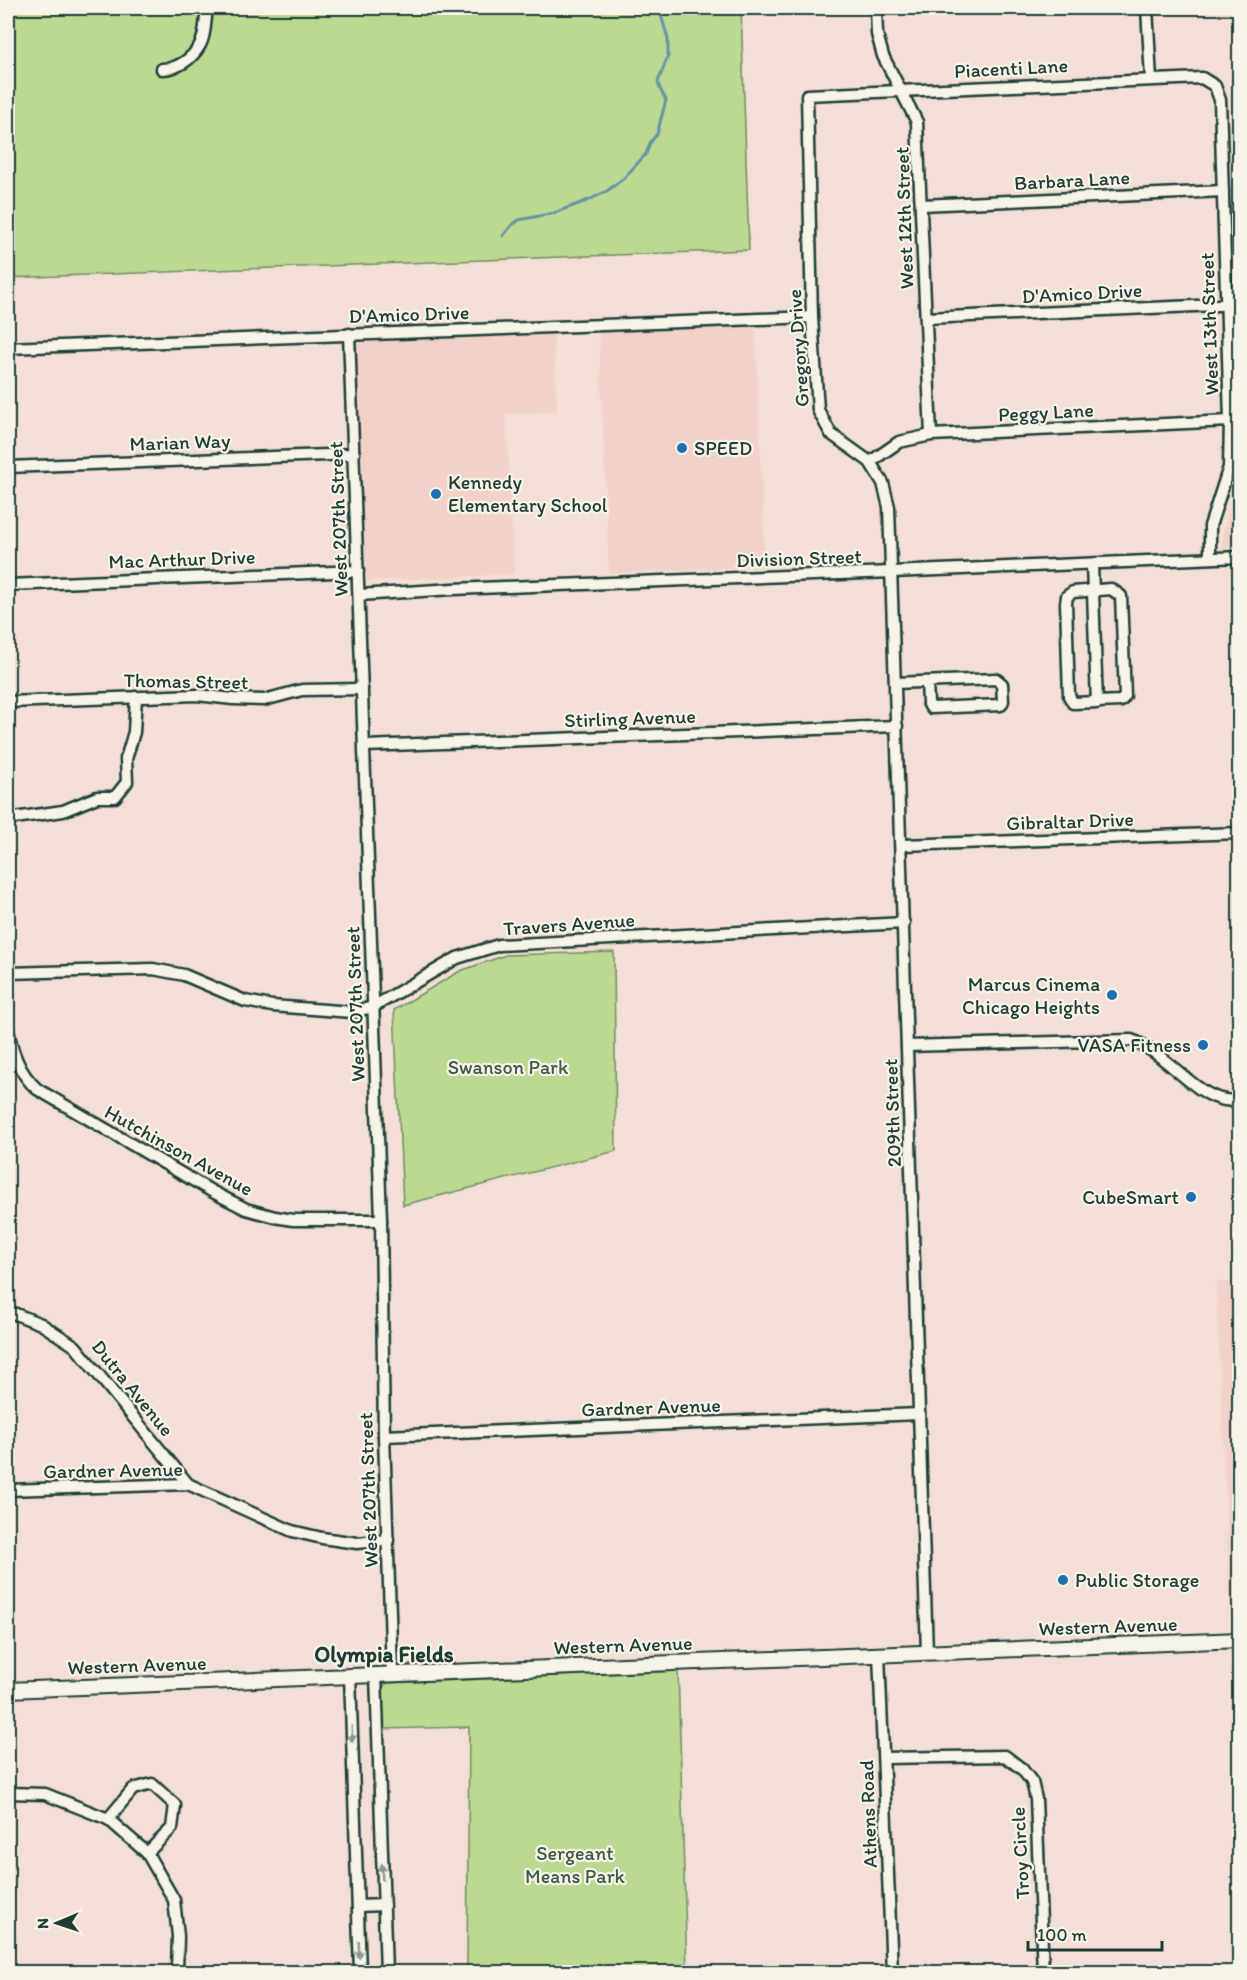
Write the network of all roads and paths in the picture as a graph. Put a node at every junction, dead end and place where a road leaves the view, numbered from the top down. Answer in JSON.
{"nodes":[{"id":1,"x":207,"y":8,"type":"edge"},
{"id":2,"x":876,"y":8,"type":"edge"},
{"id":3,"x":1147,"y":8,"type":"edge"},
{"id":4,"x":162,"y":69,"type":"dead end"},
{"id":5,"x":1151,"y":79,"type":"junction"},
{"id":6,"x":1215,"y":86,"type":"joint"},
{"id":7,"x":903,"y":91,"type":"junction"},
{"id":8,"x":807,"y":94,"type":"joint"},
{"id":9,"x":1223,"y":191,"type":"junction"},
{"id":10,"x":922,"y":205,"type":"junction"},
{"id":11,"x":1239,"y":304,"type":"edge"},
{"id":12,"x":1227,"y":305,"type":"junction"},
{"id":13,"x":812,"y":318,"type":"junction"},
{"id":14,"x":926,"y":318,"type":"junction"},
{"id":15,"x":349,"y":334,"type":"junction"},
{"id":16,"x":8,"y":348,"type":"edge"},
{"id":17,"x":1230,"y":421,"type":"junction"},
{"id":18,"x":931,"y":435,"type":"junction"},
{"id":19,"x":354,"y":454,"type":"junction"},
{"id":20,"x":870,"y":462,"type":"junction"},
{"id":21,"x":8,"y":467,"type":"edge"},
{"id":22,"x":1239,"y":557,"type":"edge"},
{"id":23,"x":1210,"y":558,"type":"junction"},
{"id":24,"x":1092,"y":564,"type":"junction"},
{"id":25,"x":358,"y":571,"type":"junction"},
{"id":26,"x":892,"y":573,"type":"junction"},
{"id":27,"x":8,"y":585,"type":"edge"},
{"id":28,"x":1093,"y":590,"type":"junction"},
{"id":29,"x":359,"y":595,"type":"junction"},
{"id":30,"x":927,"y":682,"type":"junction"},
{"id":31,"x":895,"y":683,"type":"junction"},
{"id":32,"x":362,"y":689,"type":"junction"},
{"id":33,"x":136,"y":697,"type":"junction"},
{"id":34,"x":8,"y":702,"type":"edge"},
{"id":35,"x":1098,"y":703,"type":"junction"},
{"id":36,"x":897,"y":726,"type":"junction"},
{"id":37,"x":365,"y":746,"type":"junction"},
{"id":38,"x":8,"y":819,"type":"edge"},
{"id":39,"x":1239,"y":833,"type":"edge"},
{"id":40,"x":902,"y":845,"type":"junction"},
{"id":41,"x":904,"y":923,"type":"junction"},
{"id":42,"x":8,"y":973,"type":"edge"},
{"id":43,"x":373,"y":1007,"type":"junction"},
{"id":44,"x":8,"y":1029,"type":"edge"},
{"id":45,"x":907,"y":1046,"type":"junction"},
{"id":46,"x":1239,"y":1100,"type":"edge"},
{"id":47,"x":381,"y":1220,"type":"junction"},
{"id":48,"x":8,"y":1311,"type":"edge"},
{"id":49,"x":919,"y":1414,"type":"junction"},
{"id":50,"x":384,"y":1436,"type":"junction"},
{"id":51,"x":188,"y":1484,"type":"junction"},
{"id":52,"x":8,"y":1490,"type":"edge"},
{"id":53,"x":388,"y":1540,"type":"junction"},
{"id":54,"x":1239,"y":1640,"type":"edge"},
{"id":55,"x":927,"y":1652,"type":"junction"},
{"id":56,"x":879,"y":1654,"type":"junction"},
{"id":57,"x":392,"y":1673,"type":"junction"},
{"id":58,"x":375,"y":1674,"type":"junction"},
{"id":59,"x":350,"y":1675,"type":"junction"},
{"id":60,"x":8,"y":1690,"type":"edge"},
{"id":61,"x":884,"y":1758,"type":"junction"},
{"id":62,"x":8,"y":1793,"type":"edge"},
{"id":63,"x":108,"y":1819,"type":"junction"},
{"id":64,"x":147,"y":1853,"type":"junction"},
{"id":65,"x":384,"y":1905,"type":"junction"},
{"id":66,"x":358,"y":1906,"type":"junction"},
{"id":67,"x":177,"y":1972,"type":"edge"},
{"id":68,"x":360,"y":1972,"type":"edge"},
{"id":69,"x":386,"y":1972,"type":"edge"},
{"id":70,"x":892,"y":1972,"type":"edge"},
{"id":71,"x":1043,"y":1972,"type":"edge"}],
"edges":[{"from":1,"to":4,"type":"street"},
{"from":2,"to":7,"type":"street","name":"West 12th Street"},
{"from":3,"to":5,"type":"street"},
{"from":5,"to":6,"type":"street","name":"Piacenti Lane"},
{"from":5,"to":7,"type":"street","name":"Piacenti Lane"},
{"from":6,"to":9,"type":"street","name":"West 13th Street"},
{"from":7,"to":8,"type":"street","name":"Piacenti Lane"},
{"from":7,"to":10,"type":"street","name":"West 12th Street"},
{"from":8,"to":13,"type":"street","name":"Gregory Drive"},
{"from":9,"to":10,"type":"street","name":"Barbara Lane"},
{"from":9,"to":12,"type":"street","name":"West 13th Street"},
{"from":10,"to":14,"type":"street","name":"West 12th Street"},
{"from":11,"to":12,"type":"street","name":"D'Amico Drive"},
{"from":12,"to":14,"type":"street","name":"D'Amico Drive"},
{"from":12,"to":17,"type":"street","name":"West 13th Street"},
{"from":13,"to":15,"type":"street","name":"D'Amico Drive"},
{"from":13,"to":20,"type":"street","name":"Gregory Drive"},
{"from":14,"to":18,"type":"street","name":"West 12th Street"},
{"from":15,"to":16,"type":"street","name":"D'Amico Drive"},
{"from":15,"to":19,"type":"street","name":"West 207th Street"},
{"from":17,"to":18,"type":"street","name":"Peggy Lane"},
{"from":17,"to":23,"type":"street","name":"West 13th Street"},
{"from":18,"to":20,"type":"street","name":"Peggy Lane"},
{"from":19,"to":21,"type":"street","name":"Marian Way"},
{"from":19,"to":25,"type":"street","name":"West 207th Street"},
{"from":20,"to":26,"type":"street","name":"Gregory Drive"},
{"from":22,"to":23,"type":"street","name":"Division Street"},
{"from":23,"to":24,"type":"street","name":"Division Street"},
{"from":24,"to":26,"type":"street","name":"Division Street"},
{"from":24,"to":28,"type":"street"},
{"from":25,"to":27,"type":"street","name":"Mac Arthur Drive"},
{"from":25,"to":29,"type":"street","name":"West 207th Street"},
{"from":26,"to":29,"type":"street","name":"Division Street"},
{"from":26,"to":31,"type":"street","name":"209th Street"},
{"from":28,"to":35,"type":"street"},
{"from":28,"to":35,"type":"street"},
{"from":28,"to":35,"type":"street"},
{"from":29,"to":32,"type":"street","name":"West 207th Street"},
{"from":30,"to":30,"type":"street"},
{"from":30,"to":31,"type":"street"},
{"from":31,"to":36,"type":"street","name":"209th Street"},
{"from":32,"to":33,"type":"street","name":"Thomas Street"},
{"from":32,"to":37,"type":"street","name":"West 207th Street"},
{"from":33,"to":34,"type":"street","name":"Thomas Street"},
{"from":33,"to":38,"type":"street"},
{"from":36,"to":37,"type":"street","name":"Stirling Avenue"},
{"from":36,"to":40,"type":"street","name":"209th Street"},
{"from":37,"to":43,"type":"street","name":"West 207th Street"},
{"from":39,"to":40,"type":"street","name":"Gibraltar Drive"},
{"from":40,"to":41,"type":"street","name":"209th Street"},
{"from":41,"to":43,"type":"street","name":"Travers Avenue"},
{"from":41,"to":45,"type":"street","name":"209th Street"},
{"from":42,"to":43,"type":"street","name":"Travers Avenue"},
{"from":43,"to":47,"type":"street","name":"West 207th Street"},
{"from":44,"to":47,"type":"street","name":"Hutchinson Avenue"},
{"from":45,"to":46,"type":"street"},
{"from":45,"to":49,"type":"street","name":"209th Street"},
{"from":47,"to":50,"type":"street","name":"West 207th Street"},
{"from":48,"to":51,"type":"street","name":"Dutra Avenue"},
{"from":49,"to":50,"type":"street","name":"Gardner Avenue"},
{"from":49,"to":55,"type":"street","name":"209th Street"},
{"from":50,"to":53,"type":"street","name":"West 207th Street"},
{"from":51,"to":52,"type":"street","name":"Gardner Avenue"},
{"from":51,"to":53,"type":"street","name":"Gardner Avenue"},
{"from":53,"to":57,"type":"street","name":"West 207th Street"},
{"from":54,"to":55,"type":"main road","name":"Western Avenue"},
{"from":55,"to":56,"type":"main road","name":"Western Avenue"},
{"from":56,"to":57,"type":"main road","name":"Western Avenue"},
{"from":56,"to":61,"type":"street","name":"Athens Road"},
{"from":57,"to":58,"type":"main road","name":"Western Avenue"},
{"from":58,"to":59,"type":"main road","name":"Western Avenue"},
{"from":65,"to":58,"type":"street","one_way":true},
{"from":59,"to":60,"type":"main road","name":"Western Avenue"},
{"from":59,"to":66,"type":"street","one_way":true},
{"from":61,"to":70,"type":"street","name":"Athens Road"},
{"from":61,"to":71,"type":"street","name":"Troy Circle"},
{"from":62,"to":63,"type":"street"},
{"from":63,"to":64,"type":"street"},
{"from":63,"to":64,"type":"street"},
{"from":64,"to":67,"type":"street"},
{"from":65,"to":66,"type":"street"},
{"from":65,"to":69,"type":"street"},
{"from":66,"to":68,"type":"street","one_way":true}]}
